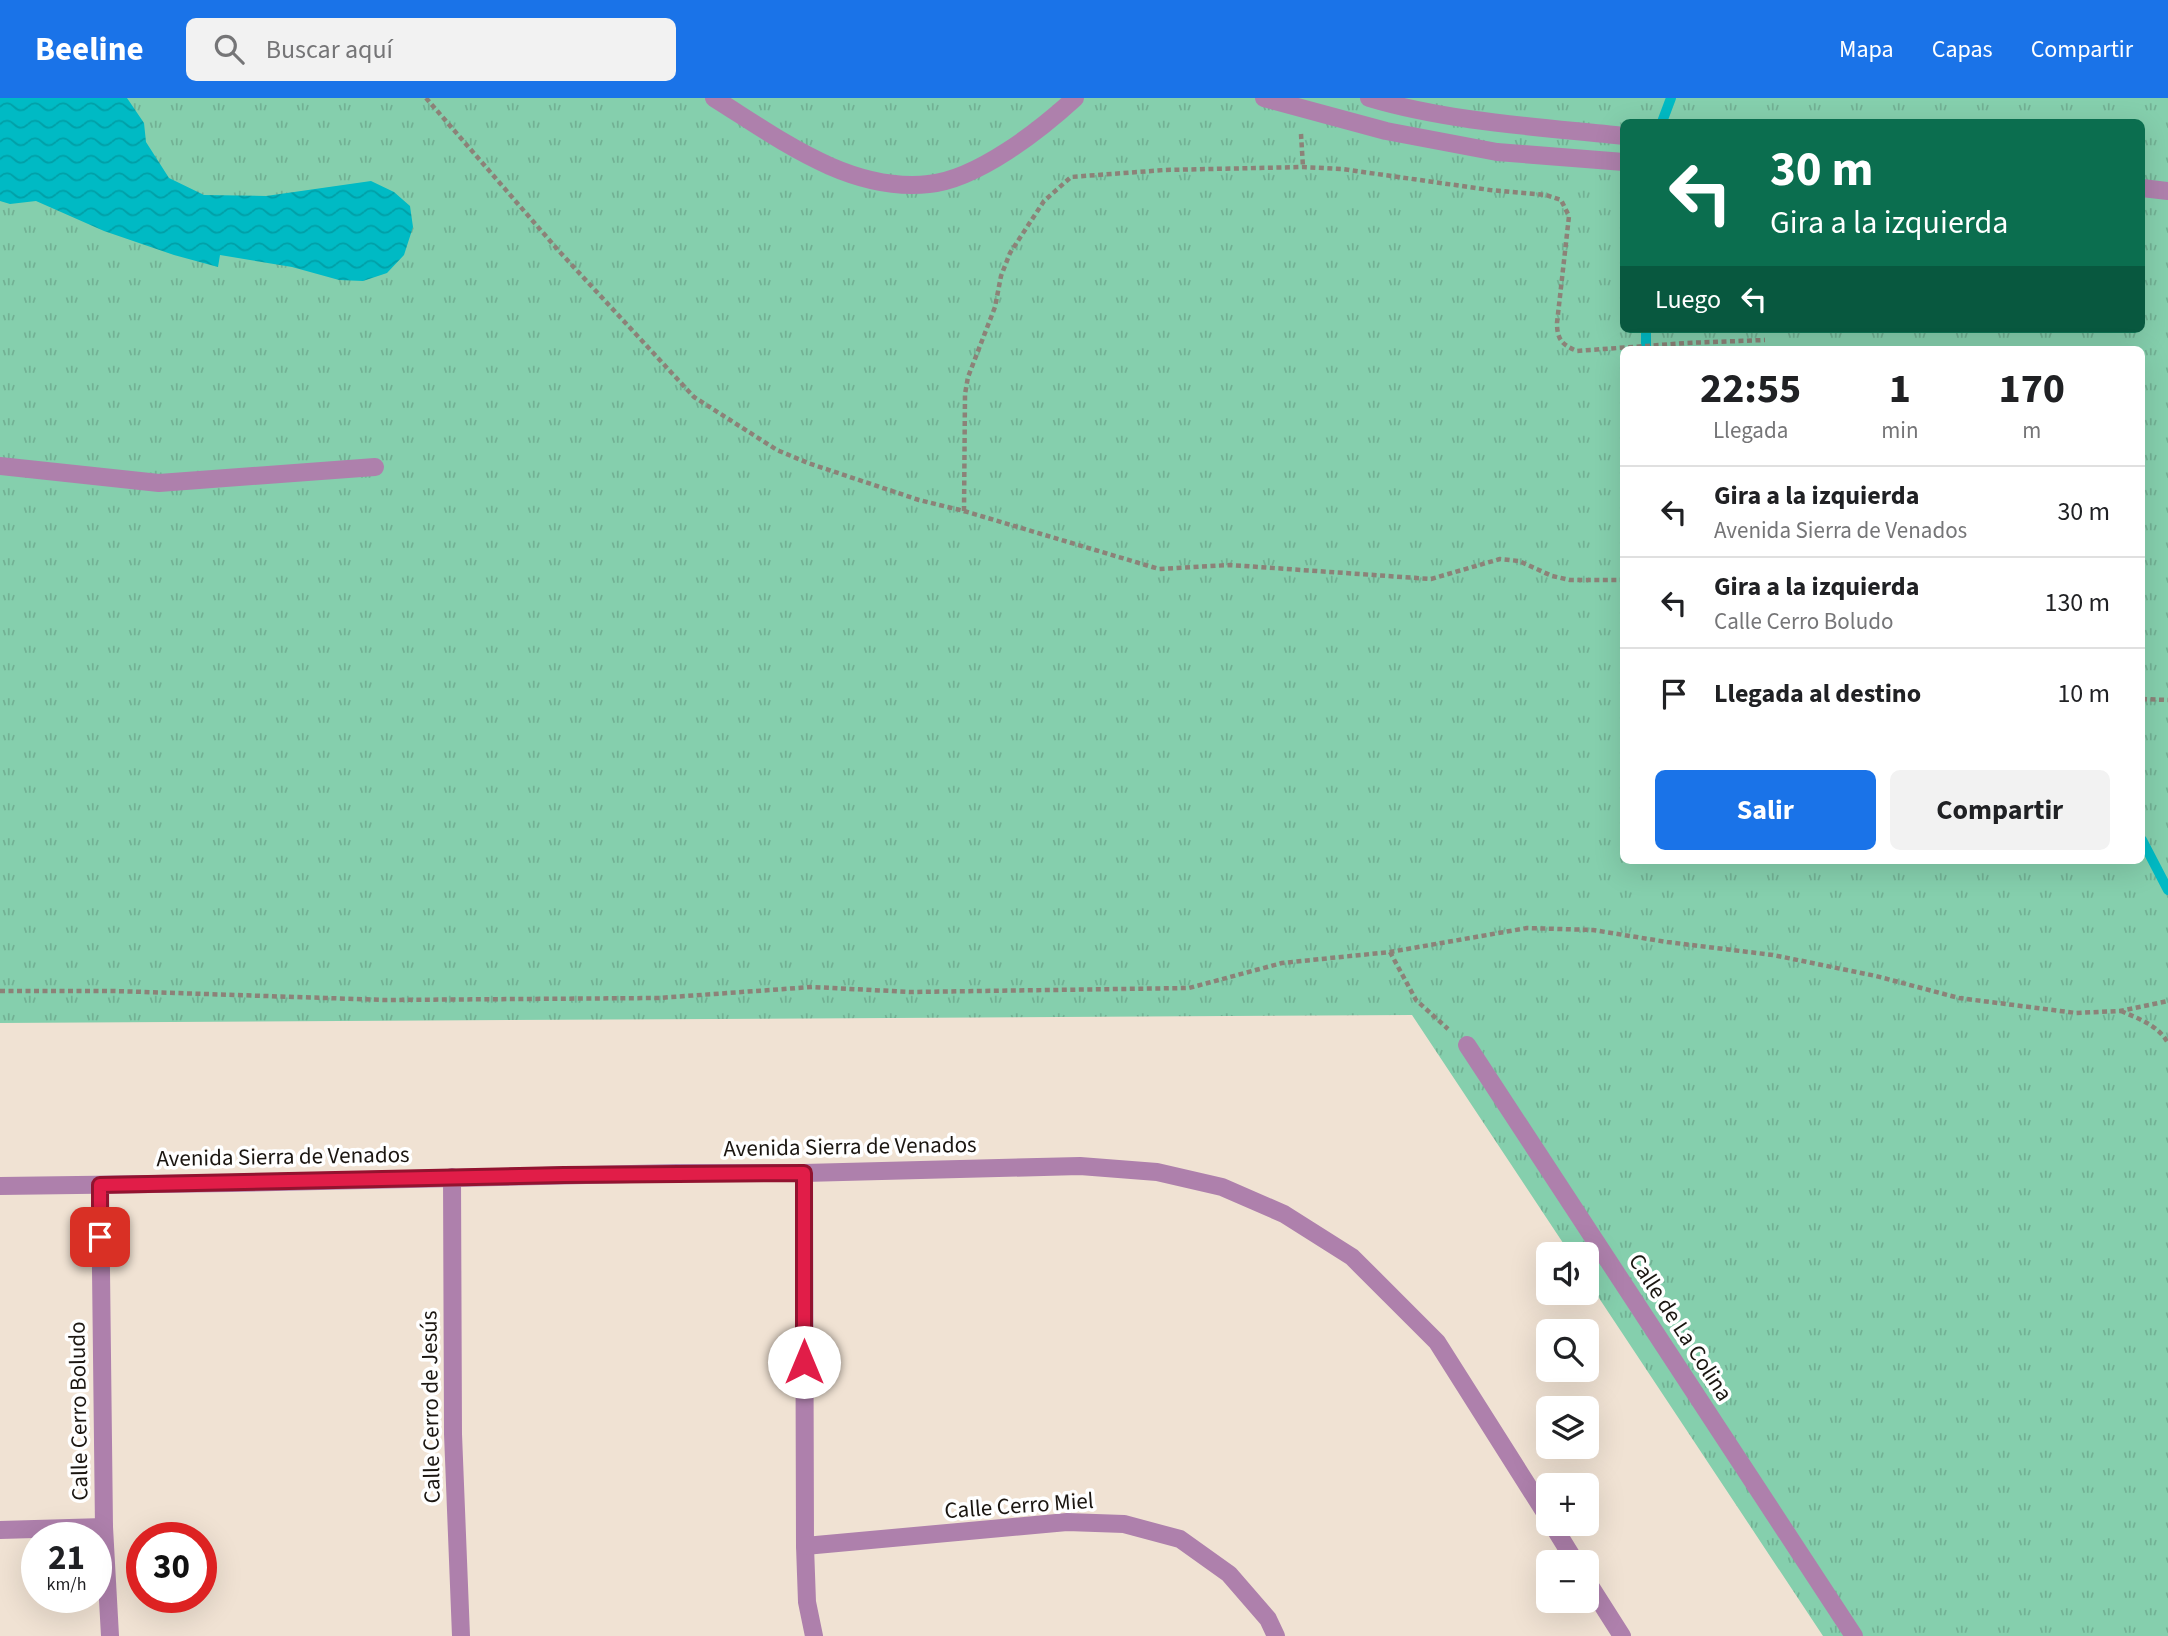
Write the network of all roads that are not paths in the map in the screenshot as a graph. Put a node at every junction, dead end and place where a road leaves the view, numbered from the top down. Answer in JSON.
{"nodes":[{"id":1,"x":714,"y":98,"type":"edge"},
{"id":2,"x":1075,"y":98,"type":"edge"},
{"id":3,"x":1264,"y":98,"type":"edge"},
{"id":4,"x":1369,"y":98,"type":"edge"},
{"id":5,"x":1620,"y":136,"type":"edge"},
{"id":6,"x":1620,"y":162,"type":"edge"},
{"id":7,"x":2145,"y":188,"type":"edge"},
{"id":8,"x":2168,"y":191,"type":"edge"},
{"id":9,"x":0,"y":466,"type":"edge"},
{"id":10,"x":375,"y":467,"type":"dead end"},
{"id":11,"x":1467,"y":1045,"type":"road end"},
{"id":12,"x":804,"y":1173,"type":"junction"},
{"id":13,"x":452,"y":1177,"type":"junction"},
{"id":14,"x":100,"y":1185,"type":"junction"},
{"id":15,"x":0,"y":1186,"type":"edge"},
{"id":16,"x":1536,"y":1498,"type":"edge"},
{"id":17,"x":104,"y":1522,"type":"edge"},
{"id":18,"x":21,"y":1529,"type":"edge"},
{"id":19,"x":0,"y":1530,"type":"edge"},
{"id":20,"x":805,"y":1546,"type":"junction"},
{"id":21,"x":1599,"y":1600,"type":"edge"},
{"id":22,"x":109,"y":1613,"type":"edge"},
{"id":23,"x":110,"y":1636,"type":"edge"},
{"id":24,"x":461,"y":1636,"type":"edge"},
{"id":25,"x":814,"y":1636,"type":"edge"},
{"id":26,"x":1276,"y":1636,"type":"edge"},
{"id":27,"x":1622,"y":1636,"type":"edge"},
{"id":28,"x":1854,"y":1636,"type":"edge"}],
"edges":[{"from":1,"to":2,"type":"street"},
{"from":3,"to":6,"type":"street"},
{"from":4,"to":5,"type":"street"},
{"from":7,"to":8,"type":"street"},
{"from":9,"to":10,"type":"street"},
{"from":11,"to":28,"type":"street","name":"Calle de La Colina"},
{"from":12,"to":13,"type":"street","name":"Avenida Sierra de Venados"},
{"from":12,"to":16,"type":"street","name":"Avenida Sierra de Venados"},
{"from":12,"to":20,"type":"street"},
{"from":13,"to":14,"type":"street","name":"Avenida Sierra de Venados"},
{"from":13,"to":24,"type":"street","name":"Calle Cerro de Jesús"},
{"from":14,"to":15,"type":"street","name":"Avenida Sierra de Venados"},
{"from":14,"to":17,"type":"street","name":"Calle Cerro Boludo"},
{"from":18,"to":19,"type":"street"},
{"from":20,"to":25,"type":"street"},
{"from":20,"to":26,"type":"street","name":"Calle Cerro Miel"},
{"from":21,"to":27,"type":"street"},
{"from":22,"to":23,"type":"street","name":"Calle Cerro Boludo"}]}
